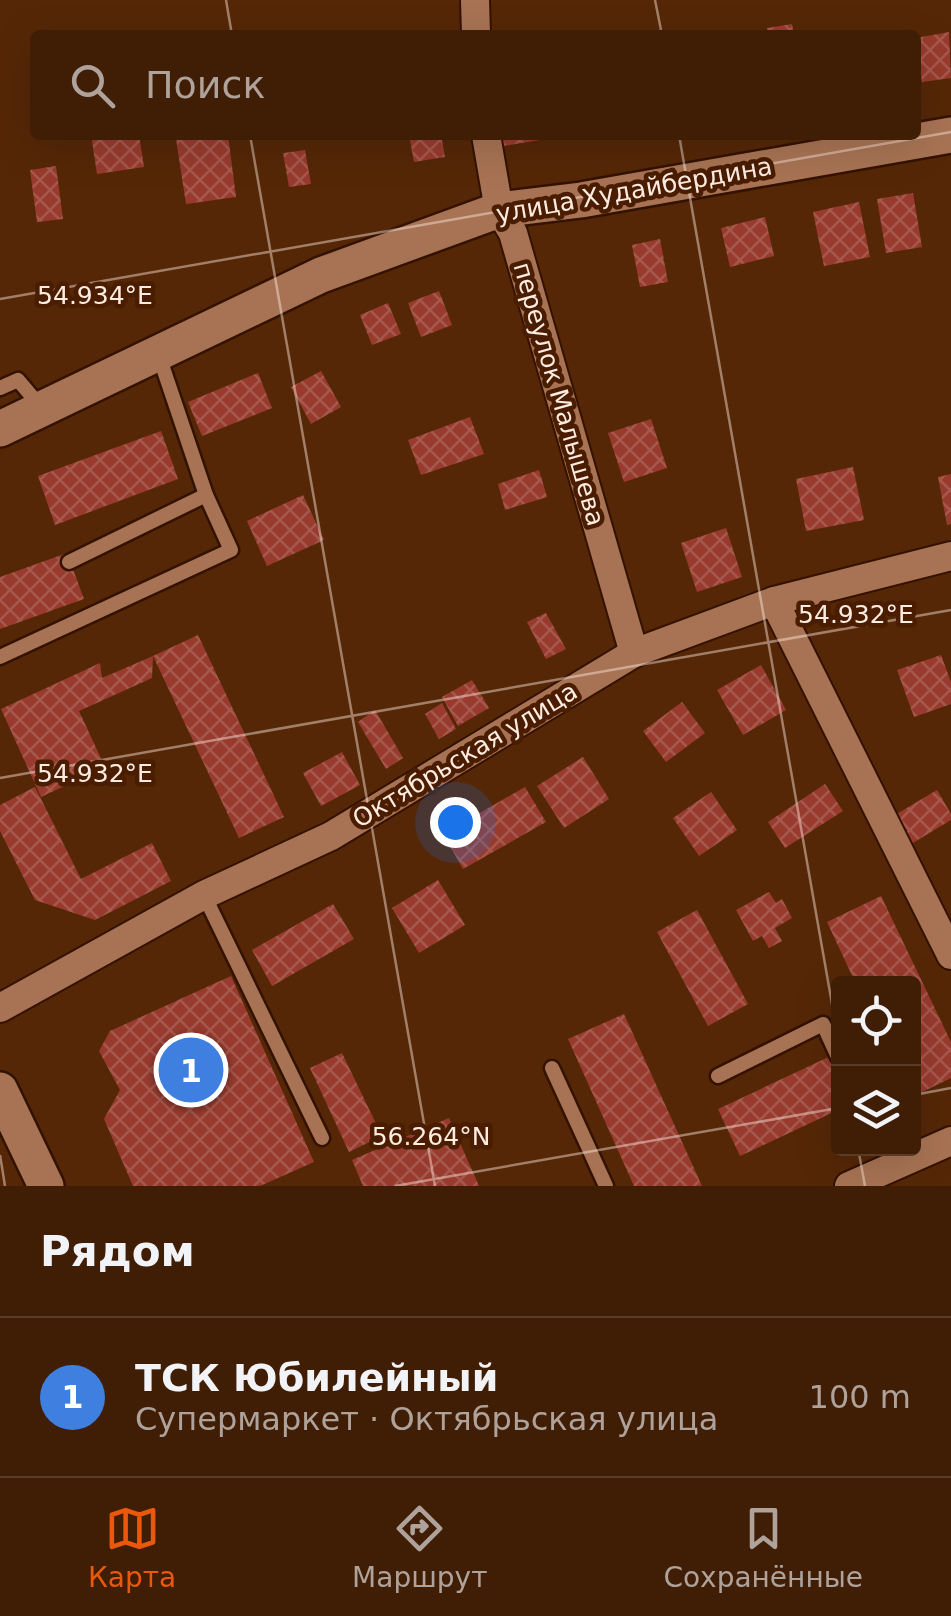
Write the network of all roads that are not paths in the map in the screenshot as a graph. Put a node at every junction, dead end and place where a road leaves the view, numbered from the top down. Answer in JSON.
{"nodes":[{"id":1,"x":475,"y":0,"type":"edge"},
{"id":2,"x":476,"y":30,"type":"edge"},
{"id":3,"x":951,"y":135,"type":"edge"},
{"id":4,"x":487,"y":140,"type":"edge"},
{"id":5,"x":499,"y":210,"type":"junction"},
{"id":6,"x":157,"y":352,"type":"junction"},
{"id":7,"x":0,"y":388,"type":"edge"},
{"id":8,"x":42,"y":408,"type":"junction"},
{"id":9,"x":0,"y":429,"type":"edge"},
{"id":10,"x":206,"y":495,"type":"junction"},
{"id":11,"x":951,"y":556,"type":"edge"},
{"id":12,"x":69,"y":562,"type":"dead end"},
{"id":13,"x":774,"y":602,"type":"junction"},
{"id":14,"x":634,"y":653,"type":"junction"},
{"id":15,"x":0,"y":656,"type":"edge"},
{"id":16,"x":204,"y":895,"type":"junction"},
{"id":17,"x":951,"y":955,"type":"edge"},
{"id":18,"x":0,"y":1008,"type":"edge"},
{"id":19,"x":831,"y":1042,"type":"edge"},
{"id":20,"x":552,"y":1068,"type":"dead end"},
{"id":21,"x":718,"y":1076,"type":"dead end"},
{"id":22,"x":0,"y":1090,"type":"edge"},
{"id":23,"x":322,"y":1138,"type":"dead end"},
{"id":24,"x":951,"y":1141,"type":"edge"},
{"id":25,"x":886,"y":1158,"type":"edge"},
{"id":26,"x":46,"y":1186,"type":"edge"},
{"id":27,"x":606,"y":1186,"type":"edge"},
{"id":28,"x":849,"y":1186,"type":"edge"}],
"edges":[{"from":1,"to":2,"type":"street"},
{"from":3,"to":5,"type":"street","name":"улица Худайбердина"},
{"from":4,"to":5,"type":"street","name":"переулок Малышева"},
{"from":5,"to":6,"type":"street","name":"улица Худайбердина"},
{"from":5,"to":14,"type":"street","name":"переулок Малышева"},
{"from":6,"to":8,"type":"street","name":"улица Худайбердина"},
{"from":6,"to":10,"type":"lane"},
{"from":7,"to":8,"type":"lane"},
{"from":8,"to":9,"type":"street","name":"улица Худайбердина"},
{"from":10,"to":12,"type":"lane"},
{"from":10,"to":15,"type":"lane"},
{"from":11,"to":13,"type":"street","name":"Октябрьская улица"},
{"from":13,"to":14,"type":"street","name":"Октябрьская улица"},
{"from":13,"to":17,"type":"street"},
{"from":14,"to":16,"type":"street","name":"Октябрьская улица"},
{"from":16,"to":18,"type":"street","name":"Октябрьская улица"},
{"from":16,"to":23,"type":"lane"},
{"from":19,"to":21,"type":"lane"},
{"from":20,"to":27,"type":"lane"},
{"from":22,"to":26,"type":"street"},
{"from":24,"to":25,"type":"street"},
{"from":25,"to":28,"type":"street"}]}
